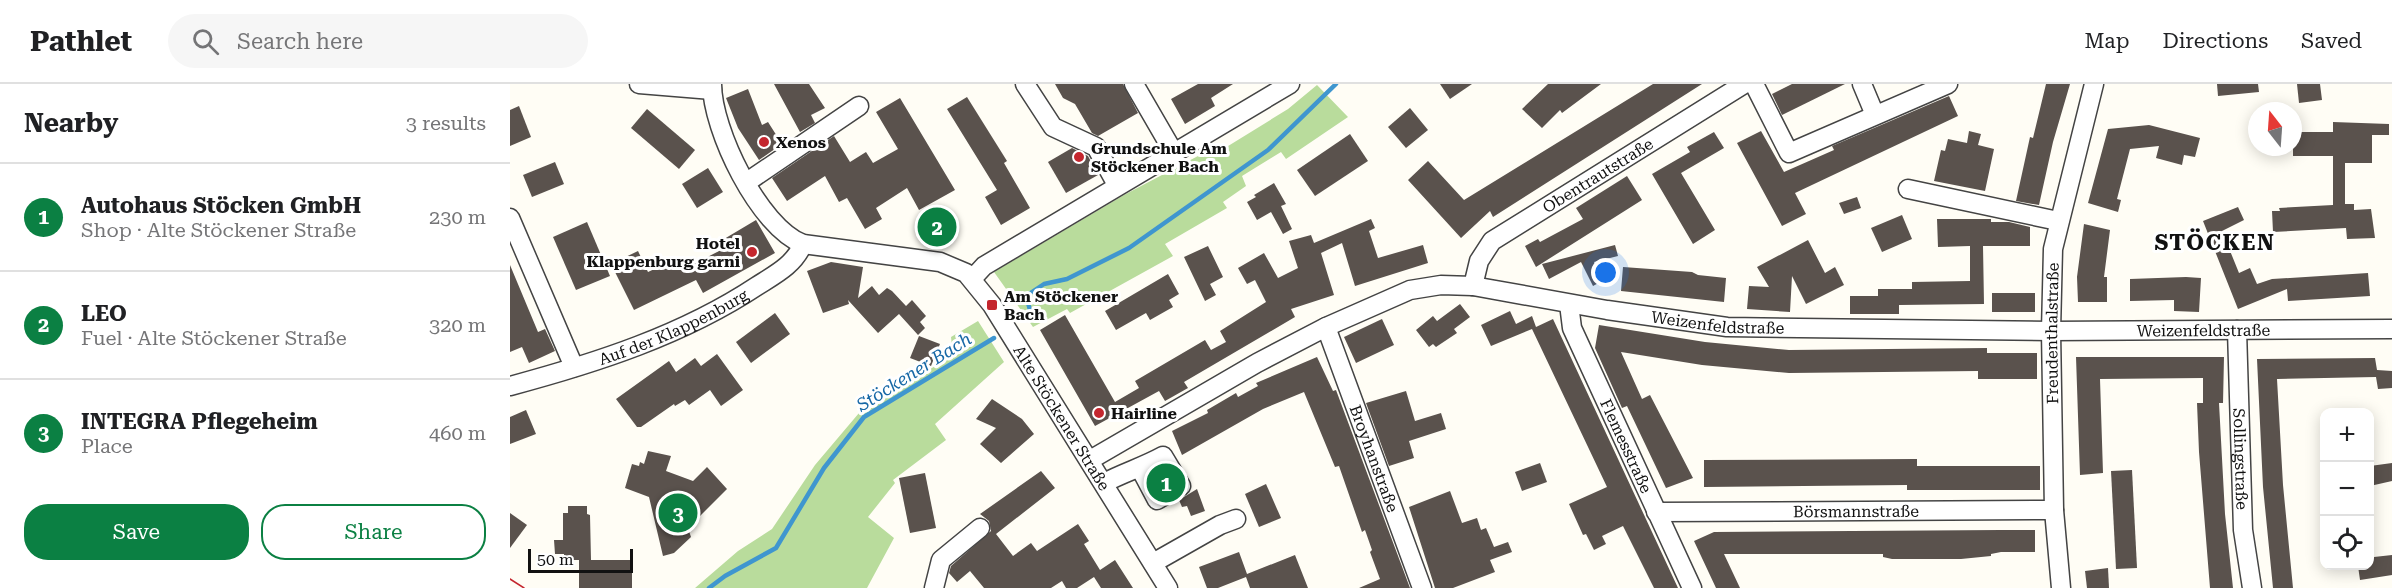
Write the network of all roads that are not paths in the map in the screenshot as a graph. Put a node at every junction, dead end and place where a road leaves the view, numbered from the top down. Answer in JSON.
{"nodes":[{"id":1,"x":639,"y":84,"type":"edge"},
{"id":2,"x":1025,"y":84,"type":"edge"},
{"id":3,"x":1134,"y":84,"type":"edge"},
{"id":4,"x":1290,"y":84,"type":"edge"},
{"id":5,"x":1744,"y":84,"type":"edge"},
{"id":6,"x":1754,"y":84,"type":"edge"},
{"id":7,"x":1862,"y":84,"type":"edge"},
{"id":8,"x":1948,"y":84,"type":"edge"},
{"id":9,"x":2094,"y":84,"type":"edge"},
{"id":10,"x":712,"y":87,"type":"edge"},
{"id":11,"x":858,"y":106,"type":"dead end"},
{"id":12,"x":1875,"y":115,"type":"junction"},
{"id":13,"x":1174,"y":153,"type":"junction"},
{"id":14,"x":747,"y":182,"type":"junction"},
{"id":15,"x":1117,"y":185,"type":"junction"},
{"id":16,"x":1908,"y":189,"type":"dead end"},
{"id":17,"x":510,"y":218,"type":"edge"},
{"id":18,"x":2058,"y":221,"type":"junction"},
{"id":19,"x":803,"y":244,"type":"junction"},
{"id":20,"x":972,"y":279,"type":"junction"},
{"id":21,"x":1473,"y":286,"type":"junction"},
{"id":22,"x":1569,"y":304,"type":"junction"},
{"id":23,"x":1326,"y":327,"type":"junction"},
{"id":24,"x":2392,"y":329,"type":"edge"},
{"id":25,"x":2237,"y":330,"type":"junction"},
{"id":26,"x":2051,"y":331,"type":"junction"},
{"id":27,"x":574,"y":368,"type":"junction"},
{"id":28,"x":518,"y":384,"type":"edge"},
{"id":29,"x":1090,"y":460,"type":"junction"},
{"id":30,"x":1140,"y":468,"type":"dead end"},
{"id":31,"x":1104,"y":483,"type":"junction"},
{"id":32,"x":2054,"y":510,"type":"junction"},
{"id":33,"x":1656,"y":512,"type":"junction"},
{"id":34,"x":1236,"y":519,"type":"dead end"},
{"id":35,"x":980,"y":528,"type":"dead end"},
{"id":36,"x":1153,"y":563,"type":"junction"},
{"id":37,"x":934,"y":588,"type":"edge"},
{"id":38,"x":1168,"y":588,"type":"edge"},
{"id":39,"x":1422,"y":588,"type":"edge"},
{"id":40,"x":1692,"y":588,"type":"edge"},
{"id":41,"x":2061,"y":588,"type":"edge"},
{"id":42,"x":2252,"y":588,"type":"edge"}],
"edges":[{"from":1,"to":10,"type":"street","name":"Alte Stöckener Straße"},
{"from":2,"to":15,"type":"street"},
{"from":3,"to":13,"type":"street"},
{"from":4,"to":13,"type":"street"},
{"from":5,"to":21,"type":"street","name":"Obentrautstraße"},
{"from":6,"to":12,"type":"street"},
{"from":7,"to":12,"type":"street"},
{"from":8,"to":12,"type":"street"},
{"from":9,"to":18,"type":"street","name":"Freudenthalstraße"},
{"from":10,"to":14,"type":"street","name":"Alte Stöckener Straße"},
{"from":11,"to":14,"type":"street"},
{"from":13,"to":15,"type":"street"},
{"from":14,"to":19,"type":"street","name":"Alte Stöckener Straße"},
{"from":15,"to":20,"type":"street"},
{"from":16,"to":18,"type":"street"},
{"from":17,"to":27,"type":"street"},
{"from":18,"to":26,"type":"street","name":"Freudenthalstraße"},
{"from":19,"to":20,"type":"street","name":"Alte Stöckener Straße"},
{"from":19,"to":27,"type":"street","name":"Auf der Klappenburg"},
{"from":20,"to":29,"type":"street","name":"Alte Stöckener Straße"},
{"from":21,"to":22,"type":"street","name":"Weizenfeldstraße"},
{"from":21,"to":23,"type":"street","name":"Weizenfeldstraße"},
{"from":22,"to":26,"type":"street","name":"Weizenfeldstraße"},
{"from":22,"to":33,"type":"street","name":"Flemesstraße"},
{"from":23,"to":29,"type":"street","name":"Weizenfeldstraße"},
{"from":23,"to":39,"type":"street","name":"Broyhanstraße"},
{"from":24,"to":25,"type":"street","name":"Weizenfeldstraße"},
{"from":25,"to":26,"type":"street","name":"Weizenfeldstraße"},
{"from":25,"to":42,"type":"street","name":"Sollingstraße"},
{"from":26,"to":32,"type":"street","name":"Freudenthalstraße"},
{"from":27,"to":28,"type":"street","name":"Auf der Klappenburg"},
{"from":29,"to":31,"type":"street","name":"Alte Stöckener Straße"},
{"from":30,"to":31,"type":"street"},
{"from":31,"to":36,"type":"street","name":"Alte Stöckener Straße"},
{"from":32,"to":33,"type":"street","name":"Börsmannstraße"},
{"from":32,"to":41,"type":"street","name":"Freudenthalstraße"},
{"from":33,"to":40,"type":"street","name":"Flemesstraße"},
{"from":34,"to":36,"type":"street"},
{"from":35,"to":37,"type":"street"},
{"from":36,"to":38,"type":"street","name":"Alte Stöckener Straße"}]}
